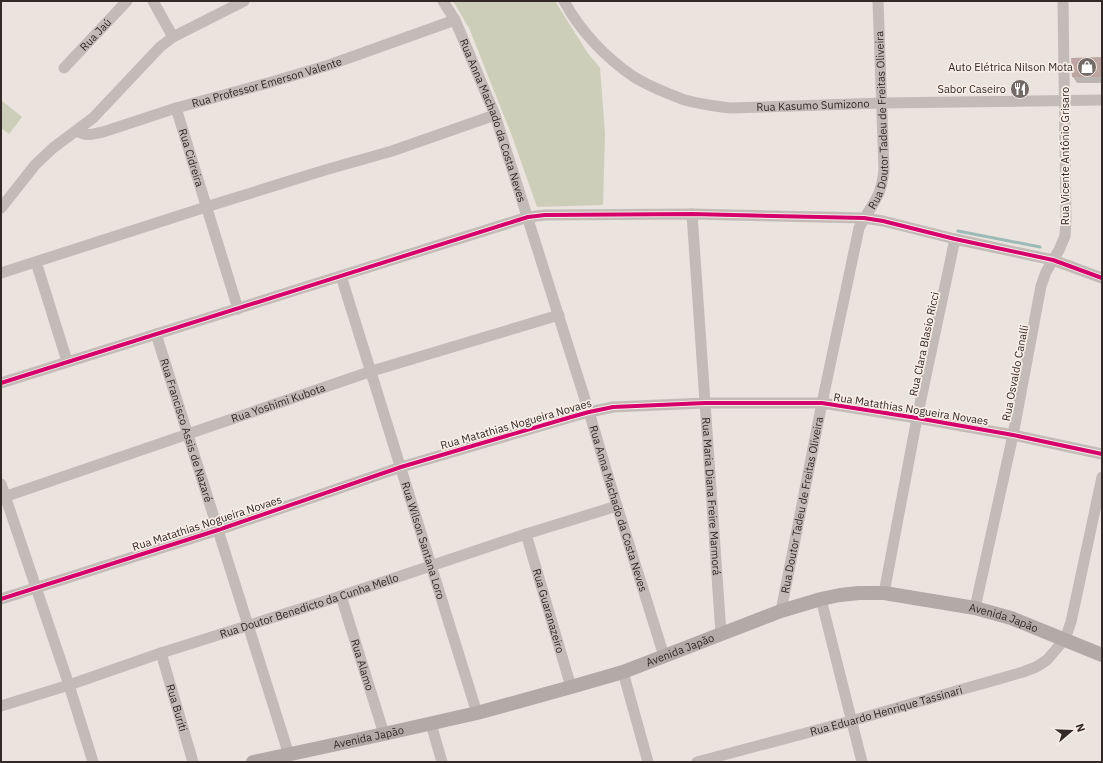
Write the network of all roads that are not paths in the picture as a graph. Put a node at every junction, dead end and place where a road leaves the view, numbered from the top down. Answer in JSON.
{"nodes":[{"id":1,"x":126,"y":1,"type":"edge"},
{"id":2,"x":153,"y":1,"type":"edge"},
{"id":3,"x":244,"y":1,"type":"edge"},
{"id":4,"x":443,"y":1,"type":"edge"},
{"id":5,"x":564,"y":1,"type":"edge"},
{"id":6,"x":878,"y":1,"type":"edge"},
{"id":7,"x":1063,"y":1,"type":"edge"},
{"id":8,"x":454,"y":20,"type":"junction"},
{"id":9,"x":173,"y":37,"type":"junction"},
{"id":10,"x":64,"y":68,"type":"dead end"},
{"id":11,"x":1102,"y":100,"type":"edge"},
{"id":12,"x":1064,"y":101,"type":"junction"},
{"id":13,"x":882,"y":103,"type":"junction"},
{"id":14,"x":176,"y":108,"type":"junction"},
{"id":15,"x":495,"y":115,"type":"junction"},
{"id":16,"x":77,"y":131,"type":"junction"},
{"id":17,"x":206,"y":207,"type":"junction"},
{"id":18,"x":1,"y":208,"type":"edge"},
{"id":19,"x":692,"y":214,"type":"junction"},
{"id":20,"x":528,"y":217,"type":"junction"},
{"id":21,"x":864,"y":218,"type":"junction"},
{"id":22,"x":955,"y":239,"type":"junction"},
{"id":23,"x":1052,"y":260,"type":"junction"},
{"id":24,"x":36,"y":262,"type":"junction"},
{"id":25,"x":1,"y":274,"type":"edge"},
{"id":26,"x":341,"y":276,"type":"junction"},
{"id":27,"x":1102,"y":278,"type":"edge"},
{"id":28,"x":238,"y":309,"type":"junction"},
{"id":29,"x":559,"y":316,"type":"junction"},
{"id":30,"x":156,"y":334,"type":"junction"},
{"id":31,"x":68,"y":362,"type":"junction"},
{"id":32,"x":372,"y":371,"type":"junction"},
{"id":33,"x":1,"y":383,"type":"edge"},
{"id":34,"x":706,"y":403,"type":"junction"},
{"id":35,"x":822,"y":403,"type":"junction"},
{"id":36,"x":589,"y":412,"type":"junction"},
{"id":37,"x":917,"y":418,"type":"junction"},
{"id":38,"x":187,"y":434,"type":"junction"},
{"id":39,"x":1012,"y":435,"type":"junction"},
{"id":40,"x":1102,"y":454,"type":"edge"},
{"id":41,"x":401,"y":467,"type":"junction"},
{"id":42,"x":1102,"y":477,"type":"edge"},
{"id":43,"x":1,"y":484,"type":"edge"},
{"id":44,"x":3,"y":498,"type":"edge"},
{"id":45,"x":617,"y":506,"type":"junction"},
{"id":46,"x":218,"y":530,"type":"junction"},
{"id":47,"x":526,"y":534,"type":"junction"},
{"id":48,"x":431,"y":566,"type":"junction"},
{"id":49,"x":36,"y":588,"type":"junction"},
{"id":50,"x":884,"y":594,"type":"junction"},
{"id":51,"x":341,"y":596,"type":"junction"},
{"id":52,"x":1,"y":599,"type":"edge"},
{"id":53,"x":820,"y":599,"type":"junction"},
{"id":54,"x":975,"y":608,"type":"junction"},
{"id":55,"x":781,"y":611,"type":"junction"},
{"id":56,"x":248,"y":625,"type":"junction"},
{"id":57,"x":722,"y":634,"type":"junction"},
{"id":58,"x":1065,"y":639,"type":"junction"},
{"id":59,"x":161,"y":653,"type":"junction"},
{"id":60,"x":1102,"y":655,"type":"edge"},
{"id":61,"x":664,"y":656,"type":"junction"},
{"id":62,"x":624,"y":672,"type":"junction"},
{"id":63,"x":69,"y":685,"type":"junction"},
{"id":64,"x":571,"y":687,"type":"junction"},
{"id":65,"x":1,"y":706,"type":"edge"},
{"id":66,"x":477,"y":713,"type":"junction"},
{"id":67,"x":851,"y":721,"type":"junction"},
{"id":68,"x":431,"y":724,"type":"junction"},
{"id":69,"x":384,"y":734,"type":"junction"},
{"id":70,"x":289,"y":755,"type":"junction"},
{"id":71,"x":93,"y":762,"type":"edge"},
{"id":72,"x":193,"y":762,"type":"edge"},
{"id":73,"x":253,"y":762,"type":"edge"},
{"id":74,"x":442,"y":762,"type":"edge"},
{"id":75,"x":648,"y":762,"type":"edge"},
{"id":76,"x":697,"y":762,"type":"edge"},
{"id":77,"x":862,"y":762,"type":"edge"}],
"edges":[{"from":1,"to":10,"type":"street","name":"Rua Jaú"},
{"from":2,"to":9,"type":"street"},
{"from":3,"to":9,"type":"street"},
{"from":4,"to":8,"type":"street","name":"Rua Anna Machado da Costa Neves"},
{"from":5,"to":13,"type":"street","name":"Rua Kasumo Sumizono"},
{"from":6,"to":13,"type":"street","name":"Rua Doutor Tadeu de Freitas Oliveira"},
{"from":7,"to":12,"type":"street","name":"Rua Vicente Antônio Grisaro"},
{"from":8,"to":14,"type":"street","name":"Rua Professor Emerson Valente"},
{"from":8,"to":15,"type":"street","name":"Rua Anna Machado da Costa Neves"},
{"from":9,"to":16,"type":"street"},
{"from":11,"to":12,"type":"street","name":"Rua Kasumo Sumizono"},
{"from":12,"to":13,"type":"street","name":"Rua Kasumo Sumizono"},
{"from":12,"to":23,"type":"street","name":"Rua Vicente Antônio Grisaro"},
{"from":13,"to":21,"type":"street","name":"Rua Doutor Tadeu de Freitas Oliveira"},
{"from":14,"to":16,"type":"street","name":"Rua Professor Emerson Valente"},
{"from":14,"to":17,"type":"street","name":"Rua Cidreira"},
{"from":15,"to":17,"type":"street"},
{"from":15,"to":20,"type":"street","name":"Rua Anna Machado da Costa Neves"},
{"from":16,"to":18,"type":"street"},
{"from":17,"to":24,"type":"street"},
{"from":17,"to":28,"type":"street","name":"Rua Cidreira"},
{"from":19,"to":20,"type":"street"},
{"from":19,"to":21,"type":"street"},
{"from":19,"to":34,"type":"street","name":"Rua Maria Diana Freire Marmorá"},
{"from":20,"to":26,"type":"street"},
{"from":20,"to":29,"type":"street","name":"Rua Anna Machado da Costa Neves"},
{"from":21,"to":22,"type":"street"},
{"from":21,"to":35,"type":"street","name":"Rua Doutor Tadeu de Freitas Oliveira"},
{"from":22,"to":23,"type":"street"},
{"from":22,"to":37,"type":"street","name":"Rua Clara Blasio Ricci"},
{"from":23,"to":27,"type":"street"},
{"from":23,"to":39,"type":"street","name":"Rua Osvaldo Canalli"},
{"from":24,"to":25,"type":"street"},
{"from":24,"to":31,"type":"street"},
{"from":26,"to":28,"type":"street"},
{"from":26,"to":32,"type":"street","name":"Rua Wilson Santana Loro"},
{"from":28,"to":30,"type":"street"},
{"from":29,"to":32,"type":"street","name":"Rua Yoshimi Kubota"},
{"from":29,"to":36,"type":"street","name":"Rua Anna Machado da Costa Neves"},
{"from":30,"to":31,"type":"street"},
{"from":30,"to":38,"type":"street","name":"Rua Francisco Assis de Nazaré"},
{"from":31,"to":33,"type":"street"},
{"from":32,"to":38,"type":"street","name":"Rua Yoshimi Kubota"},
{"from":32,"to":41,"type":"street","name":"Rua Wilson Santana Loro"},
{"from":34,"to":35,"type":"street","name":"Rua Matathias Nogueira Novaes"},
{"from":34,"to":36,"type":"street","name":"Rua Matathias Nogueira Novaes"},
{"from":34,"to":57,"type":"street","name":"Rua Maria Diana Freire Marmorá"},
{"from":35,"to":37,"type":"street","name":"Rua Matathias Nogueira Novaes"},
{"from":35,"to":55,"type":"street","name":"Rua Doutor Tadeu de Freitas Oliveira"},
{"from":36,"to":41,"type":"street","name":"Rua Matathias Nogueira Novaes"},
{"from":36,"to":45,"type":"street","name":"Rua Anna Machado da Costa Neves"},
{"from":37,"to":39,"type":"street","name":"Rua Matathias Nogueira Novaes"},
{"from":37,"to":50,"type":"street","name":"Rua Clara Blasio Ricci"},
{"from":38,"to":44,"type":"street","name":"Rua Yoshimi Kubota"},
{"from":38,"to":46,"type":"street","name":"Rua Francisco Assis de Nazaré"},
{"from":39,"to":40,"type":"street","name":"Rua Matathias Nogueira Novaes"},
{"from":39,"to":54,"type":"street","name":"Rua Osvaldo Canalli"},
{"from":41,"to":46,"type":"street","name":"Rua Matathias Nogueira Novaes"},
{"from":41,"to":48,"type":"street","name":"Rua Wilson Santana Loro"},
{"from":42,"to":58,"type":"street"},
{"from":43,"to":44,"type":"street"},
{"from":44,"to":49,"type":"street"},
{"from":45,"to":47,"type":"street","name":"Rua Doutor Benedicto da Cunha Mello"},
{"from":45,"to":61,"type":"street","name":"Rua Anna Machado da Costa Neves"},
{"from":46,"to":49,"type":"street","name":"Rua Matathias Nogueira Novaes"},
{"from":46,"to":56,"type":"street","name":"Rua Francisco Assis de Nazaré"},
{"from":47,"to":48,"type":"street","name":"Rua Doutor Benedicto da Cunha Mello"},
{"from":47,"to":64,"type":"street","name":"Rua Guaranazeiro"},
{"from":48,"to":51,"type":"street","name":"Rua Doutor Benedicto da Cunha Mello"},
{"from":48,"to":66,"type":"street","name":"Rua Wilson Santana Loro"},
{"from":49,"to":52,"type":"street","name":"Rua Matathias Nogueira Novaes"},
{"from":49,"to":63,"type":"street"},
{"from":50,"to":53,"type":"main road","name":"Avenida Japão"},
{"from":50,"to":54,"type":"main road","name":"Avenida Japão"},
{"from":51,"to":56,"type":"street","name":"Rua Doutor Benedicto da Cunha Mello"},
{"from":51,"to":69,"type":"street","name":"Rua Alamo"},
{"from":53,"to":55,"type":"main road","name":"Avenida Japão"},
{"from":53,"to":67,"type":"street"},
{"from":54,"to":58,"type":"main road","name":"Avenida Japão"},
{"from":55,"to":57,"type":"main road","name":"Avenida Japão"},
{"from":56,"to":59,"type":"street","name":"Rua Doutor Benedicto da Cunha Mello"},
{"from":56,"to":70,"type":"street","name":"Rua Francisco Assis de Nazaré"},
{"from":57,"to":61,"type":"main road","name":"Avenida Japão"},
{"from":58,"to":60,"type":"main road","name":"Avenida Japão"},
{"from":58,"to":67,"type":"street","name":"Rua Eduardo Henrique Tassinari"},
{"from":59,"to":63,"type":"street","name":"Rua Doutor Benedicto da Cunha Mello"},
{"from":59,"to":72,"type":"street","name":"Rua Buriti"},
{"from":61,"to":62,"type":"main road","name":"Avenida Japão"},
{"from":62,"to":64,"type":"main road","name":"Avenida Japão"},
{"from":62,"to":75,"type":"street"},
{"from":63,"to":65,"type":"street","name":"Rua Doutor Benedicto da Cunha Mello"},
{"from":63,"to":71,"type":"street"},
{"from":64,"to":66,"type":"main road","name":"Avenida Japão"},
{"from":66,"to":68,"type":"main road","name":"Avenida Japão"},
{"from":67,"to":76,"type":"street","name":"Rua Eduardo Henrique Tassinari"},
{"from":67,"to":77,"type":"street"},
{"from":68,"to":69,"type":"main road","name":"Avenida Japão"},
{"from":68,"to":74,"type":"street"},
{"from":69,"to":70,"type":"main road","name":"Avenida Japão"},
{"from":70,"to":73,"type":"main road","name":"Avenida Japão"}]}
